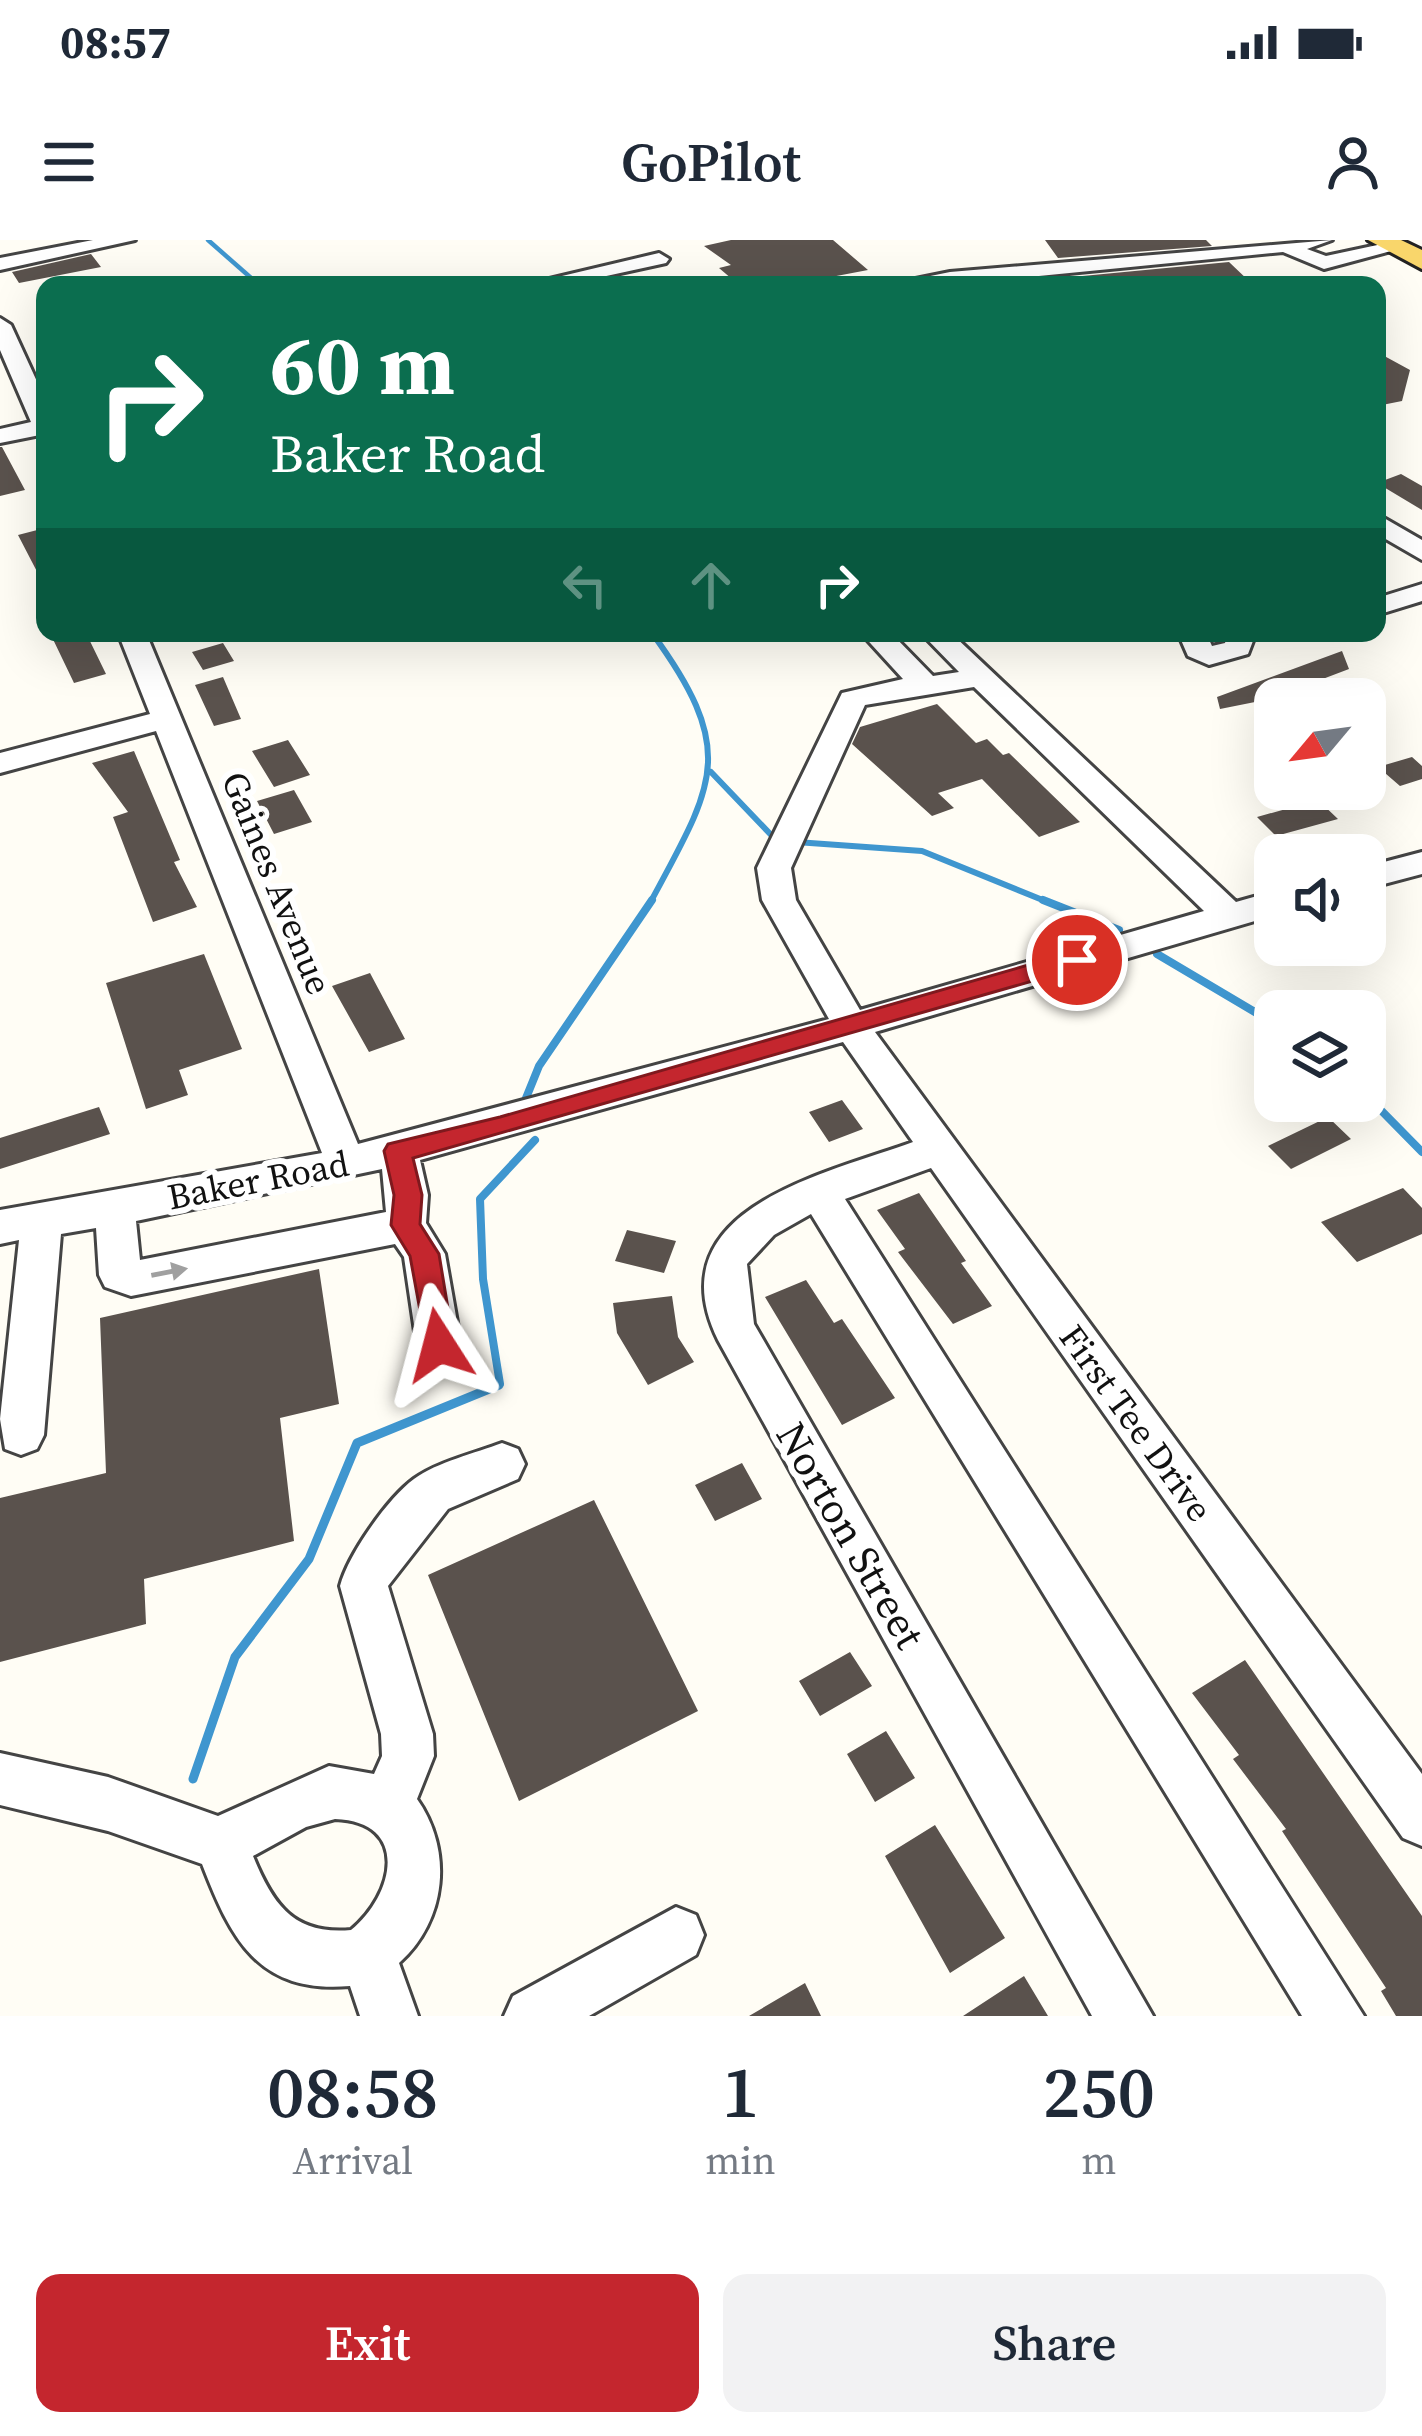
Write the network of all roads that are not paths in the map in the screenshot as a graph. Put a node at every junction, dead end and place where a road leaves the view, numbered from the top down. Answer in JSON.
{"nodes":[{"id":1,"x":124,"y":240,"type":"edge"},
{"id":2,"x":638,"y":240,"type":"edge"},
{"id":3,"x":1322,"y":240,"type":"edge"},
{"id":4,"x":1388,"y":244,"type":"edge"},
{"id":5,"x":1286,"y":247,"type":"junction"},
{"id":6,"x":1422,"y":261,"type":"edge"},
{"id":7,"x":0,"y":264,"type":"edge"},
{"id":8,"x":556,"y":276,"type":"edge"},
{"id":9,"x":989,"y":276,"type":"edge"},
{"id":10,"x":0,"y":325,"type":"edge"},
{"id":11,"x":36,"y":406,"type":"edge"},
{"id":12,"x":36,"y":428,"type":"edge"},
{"id":13,"x":0,"y":436,"type":"edge"},
{"id":14,"x":1386,"y":528,"type":"edge"},
{"id":15,"x":1422,"y":552,"type":"edge"},
{"id":16,"x":1422,"y":592,"type":"edge"},
{"id":17,"x":1386,"y":604,"type":"edge"},
{"id":18,"x":135,"y":642,"type":"edge"},
{"id":19,"x":884,"y":642,"type":"edge"},
{"id":20,"x":944,"y":642,"type":"edge"},
{"id":21,"x":1195,"y":642,"type":"edge"},
{"id":22,"x":1240,"y":642,"type":"edge"},
{"id":23,"x":980,"y":676,"type":"junction"},
{"id":24,"x":929,"y":689,"type":"junction"},
{"id":25,"x":167,"y":719,"type":"junction"},
{"id":26,"x":0,"y":763,"type":"edge"},
{"id":27,"x":1422,"y":863,"type":"edge"},
{"id":28,"x":1386,"y":872,"type":"edge"},
{"id":29,"x":1254,"y":909,"type":"edge"},
{"id":30,"x":1229,"y":916,"type":"junction"},
{"id":31,"x":851,"y":1026,"type":"junction"},
{"id":32,"x":939,"y":1150,"type":"junction"},
{"id":33,"x":398,"y":1151,"type":"junction"},
{"id":34,"x":346,"y":1163,"type":"junction"},
{"id":35,"x":820,"y":1196,"type":"junction"},
{"id":36,"x":115,"y":1208,"type":"junction"},
{"id":37,"x":21,"y":1224,"type":"edge"},
{"id":38,"x":406,"y":1225,"type":"junction"},
{"id":39,"x":439,"y":1345,"type":"dead end"},
{"id":40,"x":21,"y":1435,"type":"dead end"},
{"id":41,"x":502,"y":1464,"type":"dead end"},
{"id":42,"x":0,"y":1779,"type":"edge"},
{"id":43,"x":386,"y":1807,"type":"junction"},
{"id":44,"x":1422,"y":1819,"type":"edge"},
{"id":45,"x":221,"y":1844,"type":"junction"},
{"id":46,"x":676,"y":1935,"type":"dead end"},
{"id":47,"x":367,"y":1952,"type":"junction"},
{"id":48,"x":389,"y":2016,"type":"edge"},
{"id":49,"x":533,"y":2016,"type":"edge"},
{"id":50,"x":1124,"y":2016,"type":"edge"},
{"id":51,"x":1335,"y":2016,"type":"edge"}],
"edges":[{"from":1,"to":7,"type":"street"},
{"from":2,"to":8,"type":"street"},
{"from":3,"to":5,"type":"street"},
{"from":4,"to":5,"type":"street"},
{"from":4,"to":6,"type":"main road"},
{"from":5,"to":9,"type":"street"},
{"from":10,"to":11,"type":"street"},
{"from":12,"to":13,"type":"street"},
{"from":14,"to":15,"type":"street"},
{"from":16,"to":17,"type":"street"},
{"from":18,"to":25,"type":"street","name":"Gaines Avenue"},
{"from":19,"to":24,"type":"street"},
{"from":20,"to":23,"type":"street"},
{"from":21,"to":22,"type":"street"},
{"from":23,"to":24,"type":"street"},
{"from":23,"to":30,"type":"street"},
{"from":24,"to":31,"type":"street","name":"First Tee Drive"},
{"from":25,"to":26,"type":"street"},
{"from":25,"to":34,"type":"street","name":"Gaines Avenue"},
{"from":27,"to":28,"type":"street"},
{"from":29,"to":30,"type":"street","name":"Baker Road"},
{"from":30,"to":31,"type":"street","name":"Baker Road"},
{"from":31,"to":32,"type":"street","name":"First Tee Drive"},
{"from":31,"to":33,"type":"street","name":"Baker Road"},
{"from":32,"to":35,"type":"street","name":"Norton Street"},
{"from":32,"to":44,"type":"street","name":"First Tee Drive"},
{"from":33,"to":34,"type":"street","name":"Baker Road"},
{"from":33,"to":38,"type":"street"},
{"from":34,"to":36,"type":"street","name":"Baker Road"},
{"from":35,"to":50,"type":"street","name":"Norton Street"},
{"from":35,"to":51,"type":"street"},
{"from":36,"to":37,"type":"street","name":"Baker Road"},
{"from":36,"to":38,"type":"street","one_way":true},
{"from":37,"to":40,"type":"street"},
{"from":38,"to":39,"type":"street"},
{"from":41,"to":43,"type":"street"},
{"from":42,"to":45,"type":"street"},
{"from":43,"to":45,"type":"street"},
{"from":43,"to":47,"type":"street"},
{"from":45,"to":47,"type":"street"},
{"from":46,"to":49,"type":"street"},
{"from":47,"to":48,"type":"street"}]}
